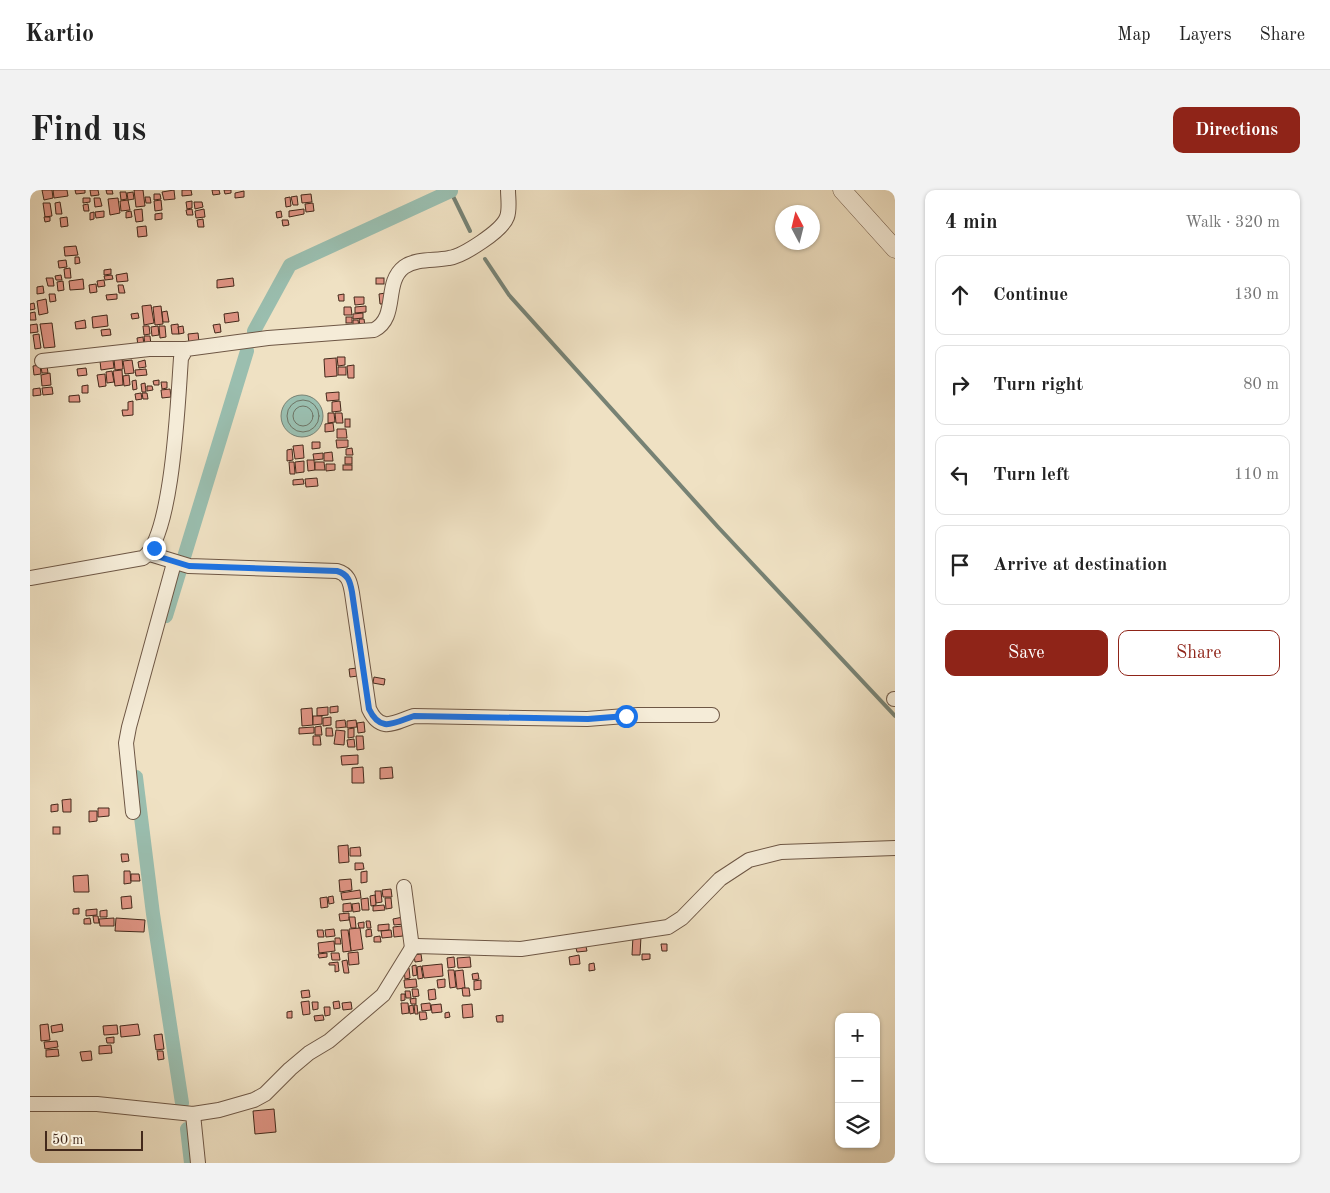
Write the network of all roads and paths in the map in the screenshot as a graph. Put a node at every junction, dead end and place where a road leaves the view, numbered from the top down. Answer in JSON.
{"nodes":[{"id":1,"x":508,"y":190,"type":"edge"},
{"id":2,"x":842,"y":190,"type":"edge"},
{"id":3,"x":895,"y":249,"type":"edge"},
{"id":4,"x":186,"y":349,"type":"junction"},
{"id":5,"x":42,"y":361,"type":"dead end"},
{"id":6,"x":150,"y":554,"type":"junction"},
{"id":7,"x":180,"y":565,"type":"junction"},
{"id":8,"x":30,"y":578,"type":"edge"},
{"id":9,"x":712,"y":715,"type":"dead end"},
{"id":10,"x":133,"y":812,"type":"dead end"},
{"id":11,"x":895,"y":848,"type":"edge"},
{"id":12,"x":404,"y":887,"type":"dead end"},
{"id":13,"x":412,"y":948,"type":"junction"},
{"id":14,"x":30,"y":1104,"type":"edge"},
{"id":15,"x":193,"y":1114,"type":"junction"},
{"id":16,"x":198,"y":1163,"type":"edge"}],
"edges":[{"from":1,"to":4,"type":"street"},
{"from":2,"to":3,"type":"street"},
{"from":4,"to":5,"type":"street"},
{"from":4,"to":6,"type":"street"},
{"from":6,"to":7,"type":"street"},
{"from":6,"to":8,"type":"street"},
{"from":7,"to":9,"type":"street"},
{"from":7,"to":10,"type":"street"},
{"from":11,"to":13,"type":"street"},
{"from":12,"to":13,"type":"street"},
{"from":13,"to":15,"type":"street"},
{"from":14,"to":15,"type":"street"},
{"from":15,"to":16,"type":"street"}]}
